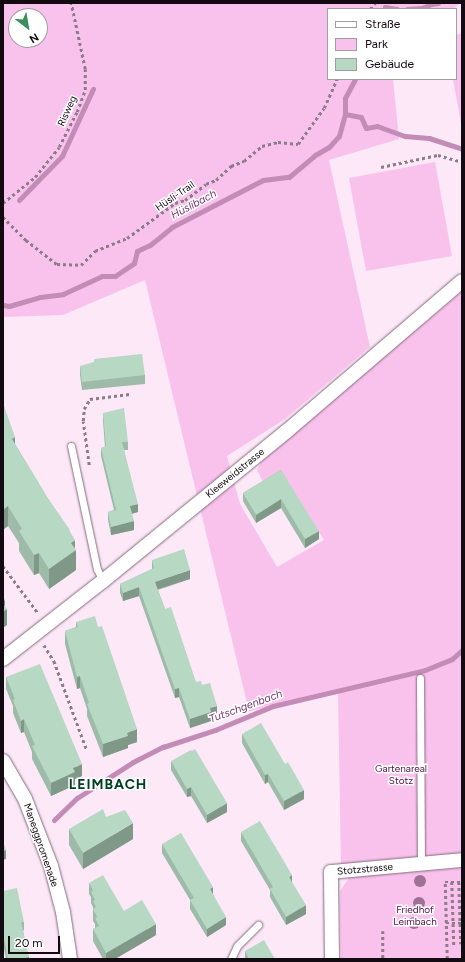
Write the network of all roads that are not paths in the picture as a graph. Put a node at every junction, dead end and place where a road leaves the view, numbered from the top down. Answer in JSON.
{"nodes":[{"id":1,"x":462,"y":281,"type":"edge"},
{"id":2,"x":71,"y":446,"type":"dead end"},
{"id":3,"x":103,"y":581,"type":"junction"},
{"id":4,"x":3,"y":659,"type":"edge"},
{"id":5,"x":420,"y":678,"type":"dead end"},
{"id":6,"x":3,"y":761,"type":"edge"},
{"id":7,"x":462,"y":860,"type":"edge"},
{"id":8,"x":421,"y":864,"type":"junction"},
{"id":9,"x":258,"y":925,"type":"dead end"},
{"id":10,"x":70,"y":959,"type":"edge"},
{"id":11,"x":231,"y":959,"type":"edge"},
{"id":12,"x":332,"y":959,"type":"edge"}],
"edges":[{"from":1,"to":3,"type":"street","name":"Kleeweidstrasse"},
{"from":2,"to":3,"type":"lane"},
{"from":3,"to":4,"type":"street","name":"Kleeweidstrasse"},
{"from":5,"to":8,"type":"lane"},
{"from":6,"to":10,"type":"street","name":"Maneggpromenade"},
{"from":7,"to":8,"type":"street","name":"Stotzstrasse"},
{"from":8,"to":12,"type":"street","name":"Stotzstrasse"},
{"from":9,"to":11,"type":"lane"}]}
